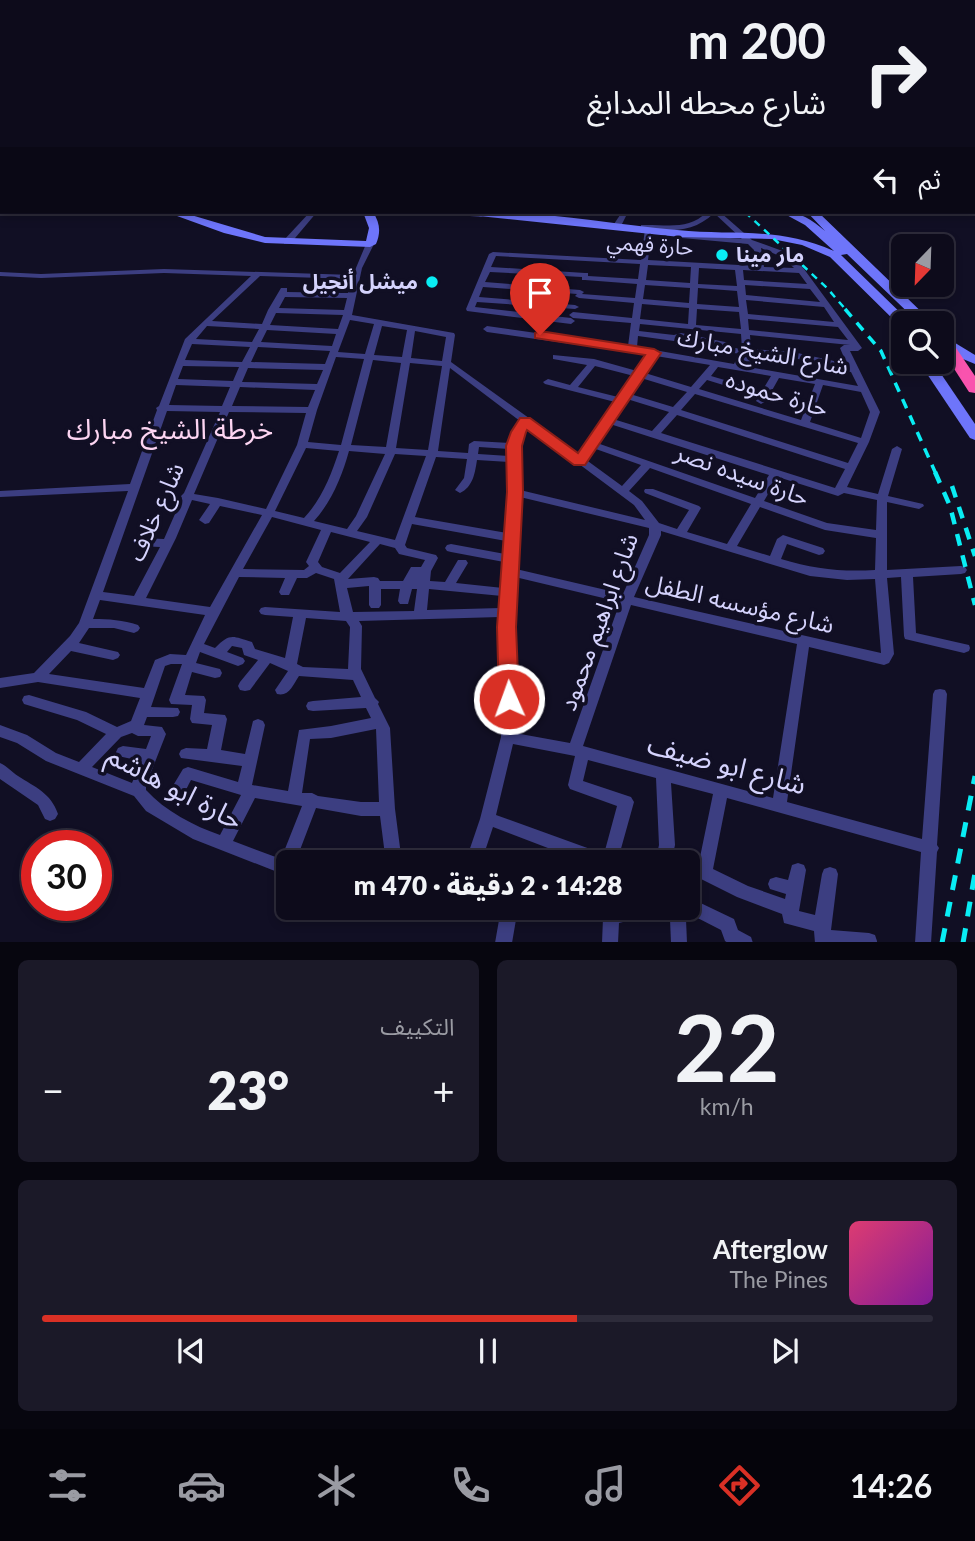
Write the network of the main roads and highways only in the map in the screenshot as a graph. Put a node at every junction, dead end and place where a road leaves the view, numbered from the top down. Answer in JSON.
{"nodes":[{"id":1,"x":177,"y":214,"type":"edge"},
{"id":2,"x":369,"y":214,"type":"edge"},
{"id":3,"x":488,"y":214,"type":"edge"},
{"id":4,"x":790,"y":214,"type":"edge"},
{"id":5,"x":791,"y":214,"type":"edge"},
{"id":6,"x":814,"y":214,"type":"edge"},
{"id":7,"x":892,"y":311,"type":"edge"},
{"id":8,"x":904,"y":311,"type":"edge"},
{"id":9,"x":914,"y":311,"type":"edge"},
{"id":10,"x":891,"y":320,"type":"edge"},
{"id":11,"x":954,"y":348,"type":"edge"},
{"id":12,"x":954,"y":358,"type":"edge"},
{"id":13,"x":975,"y":360,"type":"edge"},
{"id":14,"x":935,"y":374,"type":"edge"},
{"id":15,"x":941,"y":374,"type":"edge"},
{"id":16,"x":946,"y":388,"type":"junction"},
{"id":17,"x":975,"y":388,"type":"edge"},
{"id":18,"x":975,"y":435,"type":"edge"}],
"edges":[{"from":1,"to":2,"type":"main road"},
{"from":3,"to":7,"type":"main road"},
{"from":4,"to":10,"type":"main road"},
{"from":5,"to":8,"type":"main road"},
{"from":6,"to":9,"type":"main road"},
{"from":11,"to":13,"type":"main road"},
{"from":12,"to":17,"type":"highway"},
{"from":14,"to":16,"type":"main road"},
{"from":15,"to":16,"type":"main road"},
{"from":16,"to":18,"type":"main road"}]}
